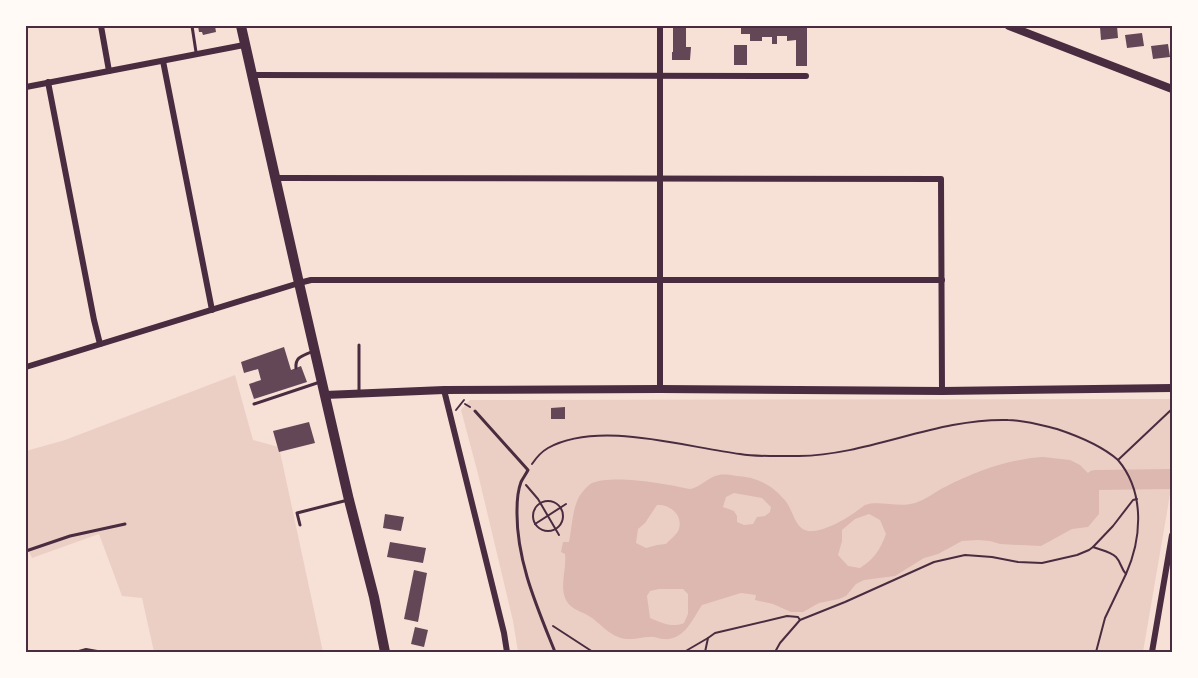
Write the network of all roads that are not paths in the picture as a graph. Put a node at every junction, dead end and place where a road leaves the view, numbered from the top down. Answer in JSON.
{"nodes":[{"id":1,"x":101,"y":26,"type":"edge"},
{"id":2,"x":192,"y":26,"type":"edge"},
{"id":3,"x":241,"y":26,"type":"edge"},
{"id":4,"x":660,"y":26,"type":"edge"},
{"id":5,"x":1012,"y":26,"type":"edge"},
{"id":6,"x":244,"y":45,"type":"junction"},
{"id":7,"x":197,"y":54,"type":"junction"},
{"id":8,"x":163,"y":61,"type":"junction"},
{"id":9,"x":109,"y":71,"type":"junction"},
{"id":10,"x":252,"y":75,"type":"junction"},
{"id":11,"x":661,"y":75,"type":"junction"},
{"id":12,"x":806,"y":76,"type":"dead end"},
{"id":13,"x":48,"y":82,"type":"junction"},
{"id":14,"x":26,"y":87,"type":"edge"},
{"id":15,"x":1173,"y":89,"type":"edge"},
{"id":16,"x":276,"y":178,"type":"junction"},
{"id":17,"x":660,"y":178,"type":"junction"},
{"id":18,"x":942,"y":280,"type":"junction"},
{"id":19,"x":660,"y":281,"type":"junction"},
{"id":20,"x":299,"y":283,"type":"junction"},
{"id":21,"x":212,"y":310,"type":"junction"},
{"id":22,"x":100,"y":344,"type":"junction"},
{"id":23,"x":359,"y":345,"type":"dead end"},
{"id":24,"x":315,"y":351,"type":"junction"},
{"id":25,"x":26,"y":367,"type":"edge"},
{"id":26,"x":296,"y":368,"type":"dead end"},
{"id":27,"x":322,"y":381,"type":"junction"},
{"id":28,"x":1173,"y":388,"type":"edge"},
{"id":29,"x":660,"y":389,"type":"junction"},
{"id":30,"x":444,"y":390,"type":"junction"},
{"id":31,"x":942,"y":391,"type":"junction"},
{"id":32,"x":359,"y":394,"type":"junction"},
{"id":33,"x":325,"y":395,"type":"junction"},
{"id":34,"x":254,"y":404,"type":"dead end"},
{"id":35,"x":475,"y":411,"type":"dead end"},
{"id":36,"x":349,"y":500,"type":"junction"},
{"id":37,"x":124,"y":524,"type":"dead end"},
{"id":38,"x":300,"y":525,"type":"dead end"},
{"id":39,"x":1173,"y":535,"type":"edge"},
{"id":40,"x":26,"y":550,"type":"edge"},
{"id":41,"x":385,"y":652,"type":"edge"},
{"id":42,"x":507,"y":652,"type":"edge"},
{"id":43,"x":555,"y":652,"type":"edge"},
{"id":44,"x":1152,"y":652,"type":"edge"}],
"edges":[{"from":1,"to":9,"type":"street"},
{"from":2,"to":7,"type":"lane"},
{"from":3,"to":6,"type":"main road"},
{"from":4,"to":11,"type":"street"},
{"from":5,"to":15,"type":"street"},
{"from":6,"to":7,"type":"street"},
{"from":6,"to":10,"type":"main road"},
{"from":7,"to":8,"type":"street"},
{"from":8,"to":9,"type":"street"},
{"from":8,"to":21,"type":"street"},
{"from":9,"to":13,"type":"street"},
{"from":10,"to":11,"type":"street"},
{"from":10,"to":16,"type":"main road"},
{"from":11,"to":12,"type":"street"},
{"from":11,"to":17,"type":"street"},
{"from":13,"to":14,"type":"street"},
{"from":13,"to":22,"type":"street"},
{"from":16,"to":17,"type":"street"},
{"from":16,"to":20,"type":"main road"},
{"from":17,"to":18,"type":"street"},
{"from":17,"to":19,"type":"street"},
{"from":18,"to":19,"type":"street"},
{"from":18,"to":31,"type":"street"},
{"from":19,"to":20,"type":"street"},
{"from":19,"to":29,"type":"street"},
{"from":20,"to":21,"type":"street"},
{"from":20,"to":24,"type":"main road"},
{"from":21,"to":22,"type":"street"},
{"from":22,"to":25,"type":"street"},
{"from":23,"to":32,"type":"lane"},
{"from":24,"to":26,"type":"lane"},
{"from":24,"to":27,"type":"main road"},
{"from":27,"to":33,"type":"main road"},
{"from":27,"to":34,"type":"lane"},
{"from":28,"to":31,"type":"street"},
{"from":29,"to":30,"type":"street"},
{"from":29,"to":31,"type":"street"},
{"from":30,"to":32,"type":"street"},
{"from":30,"to":42,"type":"street"},
{"from":32,"to":33,"type":"street"},
{"from":33,"to":36,"type":"main road"},
{"from":35,"to":43,"type":"lane"},
{"from":36,"to":38,"type":"lane"},
{"from":36,"to":41,"type":"main road"},
{"from":37,"to":40,"type":"lane"},
{"from":39,"to":44,"type":"street"}]}
